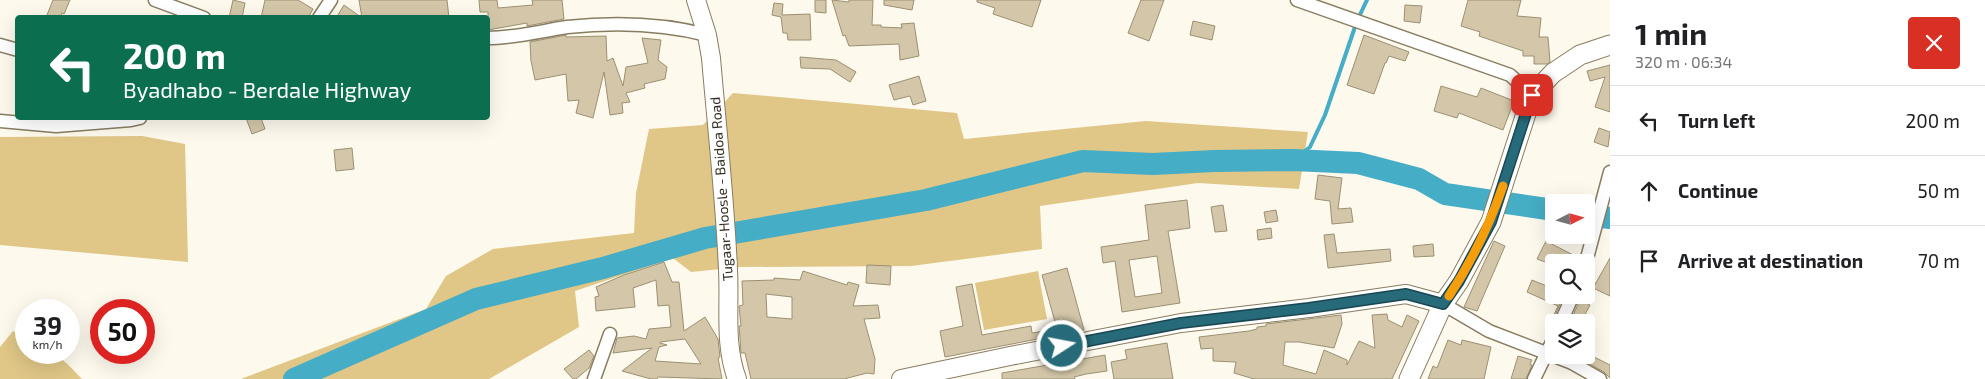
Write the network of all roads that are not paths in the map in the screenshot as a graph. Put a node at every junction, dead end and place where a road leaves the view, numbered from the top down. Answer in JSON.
{"nodes":[{"id":1,"x":155,"y":0,"type":"edge"},
{"id":2,"x":331,"y":0,"type":"edge"},
{"id":3,"x":696,"y":0,"type":"edge"},
{"id":4,"x":1297,"y":0,"type":"edge"},
{"id":5,"x":196,"y":15,"type":"edge"},
{"id":6,"x":322,"y":15,"type":"edge"},
{"id":7,"x":707,"y":35,"type":"junction"},
{"id":8,"x":490,"y":38,"type":"edge"},
{"id":9,"x":0,"y":45,"type":"edge"},
{"id":10,"x":1610,"y":45,"type":"edge"},
{"id":11,"x":15,"y":49,"type":"edge"},
{"id":12,"x":1532,"y":95,"type":"junction"},
{"id":13,"x":131,"y":120,"type":"edge"},
{"id":14,"x":0,"y":121,"type":"edge"},
{"id":15,"x":1610,"y":172,"type":"edge"},
{"id":16,"x":1588,"y":254,"type":"edge"},
{"id":17,"x":1443,"y":304,"type":"junction"},
{"id":18,"x":610,"y":334,"type":"dead end"},
{"id":19,"x":1545,"y":353,"type":"edge"},
{"id":20,"x":1545,"y":355,"type":"edge"},
{"id":21,"x":1574,"y":364,"type":"edge"},
{"id":22,"x":594,"y":379,"type":"edge"},
{"id":23,"x":737,"y":379,"type":"edge"},
{"id":24,"x":901,"y":379,"type":"edge"},
{"id":25,"x":1409,"y":379,"type":"edge"},
{"id":26,"x":1534,"y":379,"type":"edge"},
{"id":27,"x":1600,"y":379,"type":"edge"}],
"edges":[{"from":1,"to":5,"type":"street"},
{"from":2,"to":6,"type":"street"},
{"from":3,"to":7,"type":"main road","name":"Tugaar-Hoosle - Baidoa Road"},
{"from":4,"to":12,"type":"street"},
{"from":7,"to":8,"type":"street"},
{"from":7,"to":23,"type":"main road","name":"Tugaar-Hoosle - Baidoa Road"},
{"from":9,"to":11,"type":"street"},
{"from":10,"to":12,"type":"main road"},
{"from":12,"to":17,"type":"main road"},
{"from":13,"to":14,"type":"street"},
{"from":15,"to":16,"type":"street"},
{"from":17,"to":19,"type":"street"},
{"from":17,"to":24,"type":"main road"},
{"from":17,"to":25,"type":"main road"},
{"from":18,"to":22,"type":"street"},
{"from":20,"to":26,"type":"street"},
{"from":21,"to":27,"type":"street"}]}
